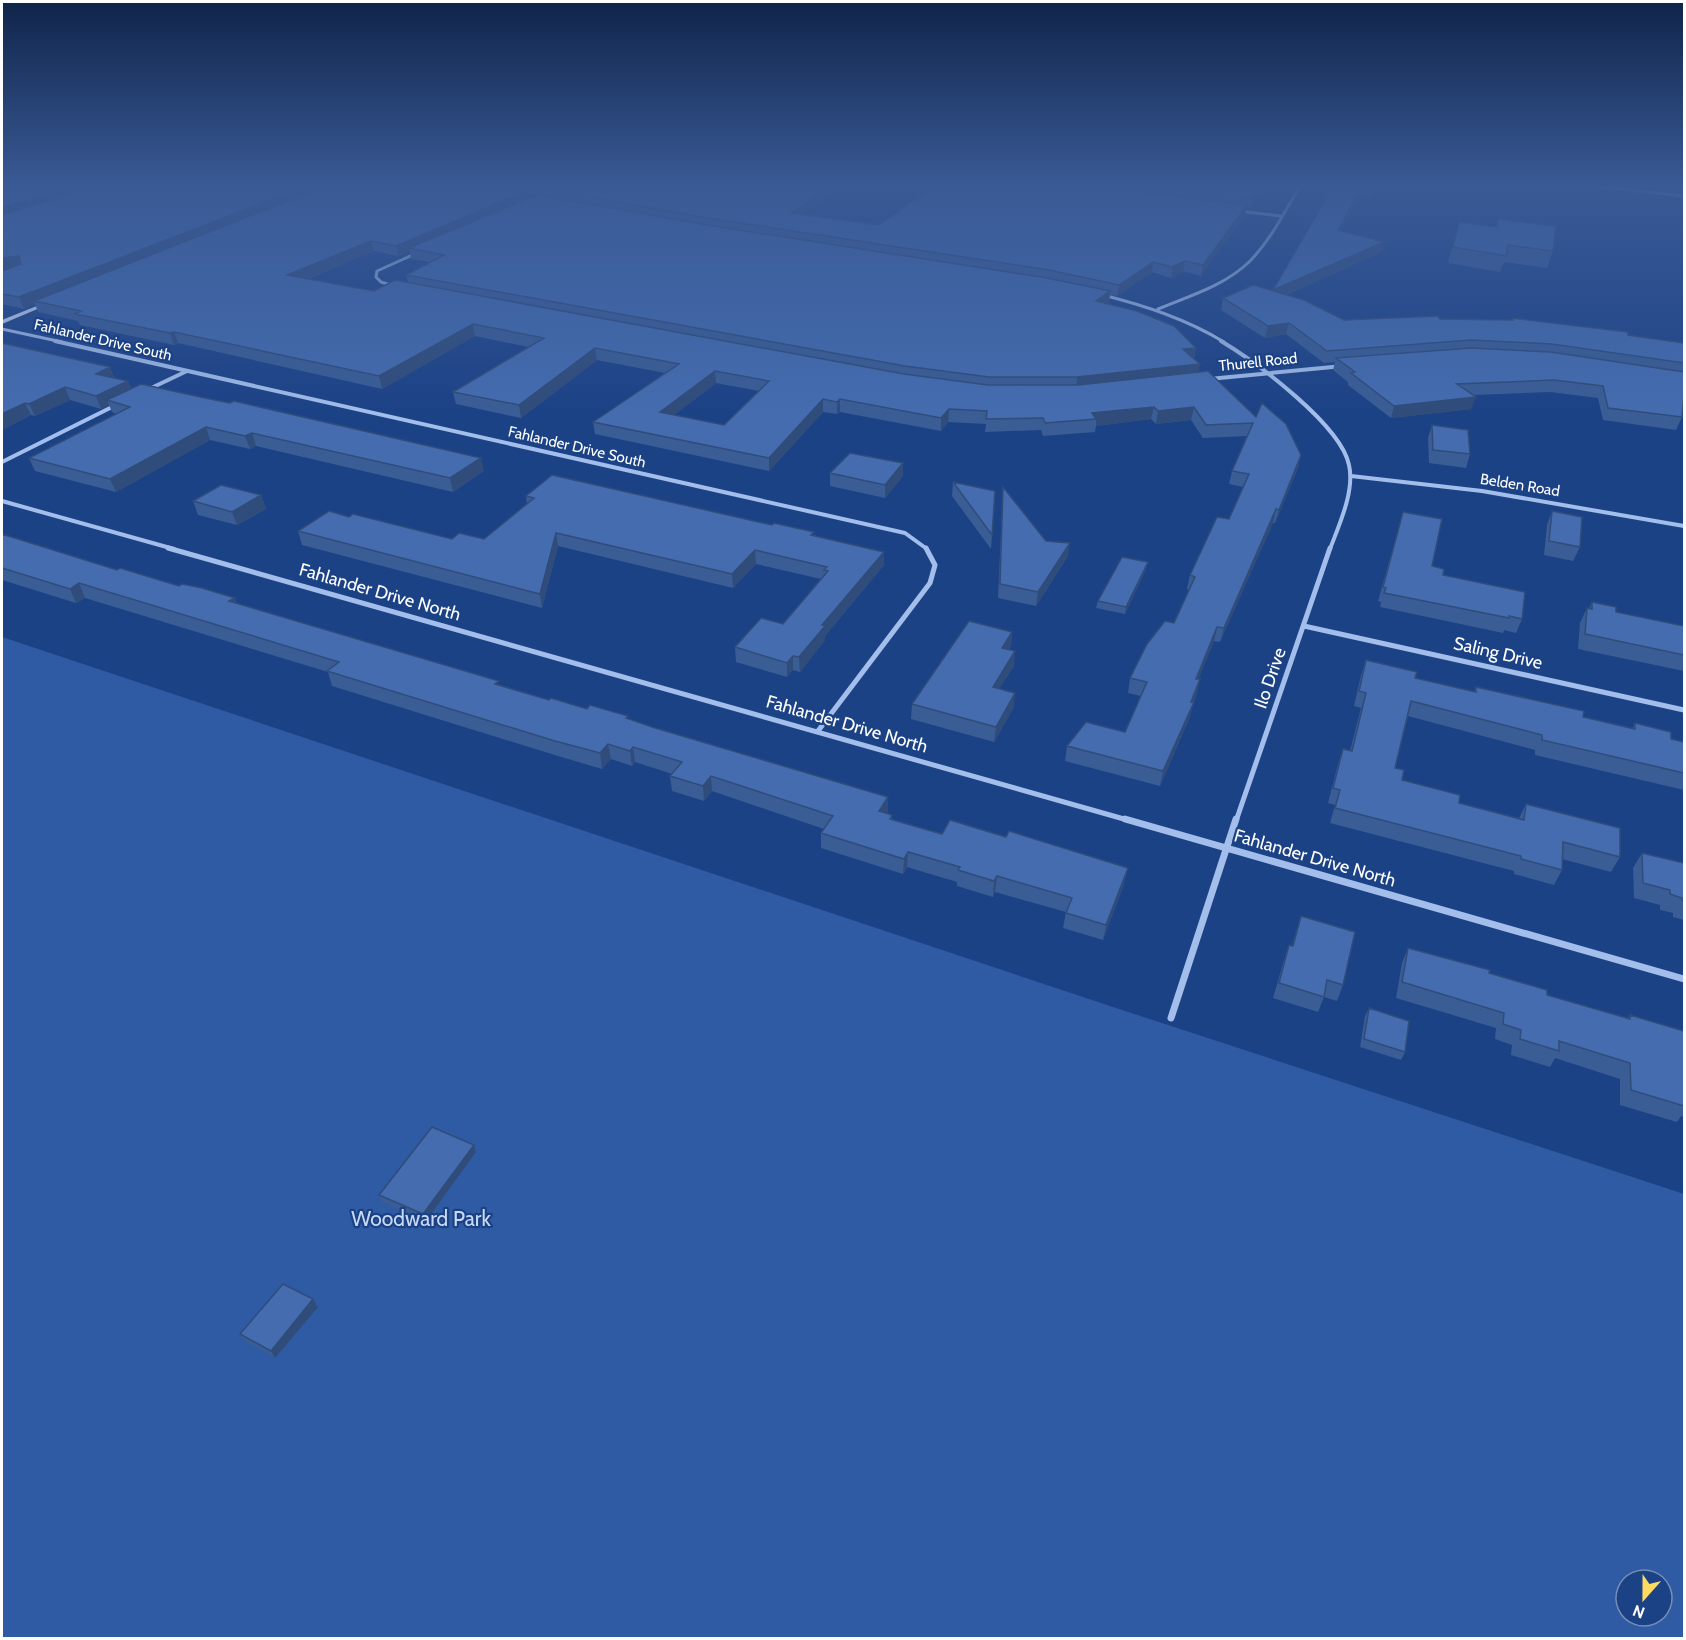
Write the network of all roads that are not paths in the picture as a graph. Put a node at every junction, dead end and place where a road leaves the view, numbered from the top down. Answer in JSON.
{"nodes":[{"id":1,"x":399,"y":261,"type":"edge"},
{"id":2,"x":1249,"y":261,"type":"edge"},
{"id":3,"x":402,"y":288,"type":"edge"},
{"id":4,"x":1102,"y":295,"type":"edge"},
{"id":5,"x":64,"y":297,"type":"edge"},
{"id":6,"x":1158,"y":309,"type":"junction"},
{"id":7,"x":2,"y":322,"type":"edge"},
{"id":8,"x":2,"y":329,"type":"edge"},
{"id":9,"x":1350,"y":365,"type":"edge"},
{"id":10,"x":187,"y":371,"type":"junction"},
{"id":11,"x":1268,"y":374,"type":"junction"},
{"id":12,"x":1203,"y":380,"type":"edge"},
{"id":13,"x":144,"y":391,"type":"edge"},
{"id":14,"x":123,"y":401,"type":"edge"},
{"id":15,"x":2,"y":462,"type":"edge"},
{"id":16,"x":1351,"y":476,"type":"junction"},
{"id":17,"x":2,"y":501,"type":"edge"},
{"id":18,"x":1684,"y":526,"type":"edge"},
{"id":19,"x":1304,"y":626,"type":"junction"},
{"id":20,"x":1684,"y":710,"type":"edge"},
{"id":21,"x":818,"y":731,"type":"junction"},
{"id":22,"x":1226,"y":848,"type":"junction"},
{"id":23,"x":1684,"y":979,"type":"edge"},
{"id":24,"x":1172,"y":1018,"type":"dead end"}],
"edges":[{"from":1,"to":3,"type":"street"},
{"from":2,"to":6,"type":"street"},
{"from":4,"to":6,"type":"street"},
{"from":5,"to":7,"type":"main road"},
{"from":6,"to":11,"type":"street"},
{"from":8,"to":10,"type":"street","name":"Fahlander Drive South"},
{"from":9,"to":11,"type":"street","name":"Thurell Road"},
{"from":10,"to":13,"type":"street"},
{"from":10,"to":21,"type":"street","name":"Fahlander Drive South"},
{"from":11,"to":12,"type":"street","name":"Thurell Road"},
{"from":11,"to":16,"type":"street"},
{"from":14,"to":15,"type":"street"},
{"from":16,"to":18,"type":"street","name":"Belden Road"},
{"from":16,"to":19,"type":"street","name":"Ilo Drive"},
{"from":17,"to":21,"type":"street","name":"Fahlander Drive North"},
{"from":19,"to":20,"type":"street","name":"Saling Drive"},
{"from":19,"to":22,"type":"street","name":"Ilo Drive"},
{"from":21,"to":22,"type":"street","name":"Fahlander Drive North"},
{"from":22,"to":23,"type":"street","name":"Fahlander Drive North"},
{"from":22,"to":24,"type":"street","name":"Ilo Drive"}]}
